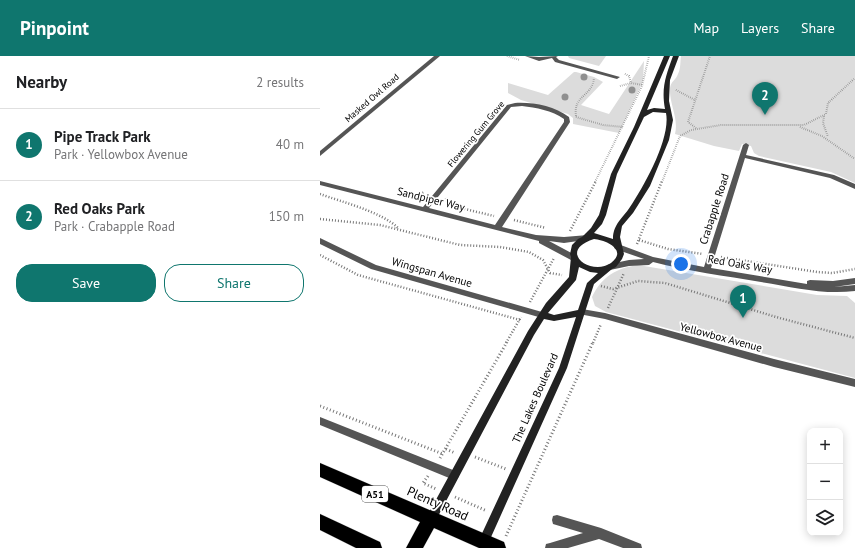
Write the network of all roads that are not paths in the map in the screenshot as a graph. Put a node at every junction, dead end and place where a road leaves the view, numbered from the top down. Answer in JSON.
{"nodes":[{"id":1,"x":437,"y":56,"type":"edge"},
{"id":2,"x":528,"y":56,"type":"edge"},
{"id":3,"x":667,"y":56,"type":"edge"},
{"id":4,"x":676,"y":56,"type":"edge"},
{"id":5,"x":554,"y":57,"type":"edge"},
{"id":6,"x":617,"y":77,"type":"dead end"},
{"id":7,"x":669,"y":112,"type":"junction"},
{"id":8,"x":641,"y":116,"type":"junction"},
{"id":9,"x":746,"y":145,"type":"dead end"},
{"id":10,"x":320,"y":154,"type":"edge"},
{"id":11,"x":743,"y":156,"type":"junction"},
{"id":12,"x":320,"y":183,"type":"edge"},
{"id":13,"x":855,"y":187,"type":"edge"},
{"id":14,"x":425,"y":209,"type":"junction"},
{"id":15,"x":497,"y":228,"type":"junction"},
{"id":16,"x":586,"y":237,"type":"junction"},
{"id":17,"x":536,"y":238,"type":"junction"},
{"id":18,"x":320,"y":241,"type":"edge"},
{"id":19,"x":618,"y":246,"type":"junction"},
{"id":20,"x":574,"y":259,"type":"junction"},
{"id":21,"x":665,"y":262,"type":"junction"},
{"id":22,"x":610,"y":267,"type":"junction"},
{"id":23,"x":707,"y":270,"type":"junction"},
{"id":24,"x":855,"y":281,"type":"edge"},
{"id":25,"x":787,"y":283,"type":"junction"},
{"id":26,"x":855,"y":288,"type":"edge"},
{"id":27,"x":582,"y":312,"type":"junction"},
{"id":28,"x":542,"y":315,"type":"junction"},
{"id":29,"x":855,"y":383,"type":"edge"},
{"id":30,"x":320,"y":421,"type":"edge"},
{"id":31,"x":320,"y":470,"type":"edge"},
{"id":32,"x":454,"y":475,"type":"junction"},
{"id":33,"x":431,"y":518,"type":"junction"},
{"id":34,"x":557,"y":520,"type":"dead end"},
{"id":35,"x":320,"y":522,"type":"edge"},
{"id":36,"x":601,"y":533,"type":"junction"},
{"id":37,"x":481,"y":545,"type":"edge"},
{"id":38,"x":374,"y":548,"type":"edge"},
{"id":39,"x":414,"y":548,"type":"edge"},
{"id":40,"x":498,"y":548,"type":"edge"},
{"id":41,"x":550,"y":548,"type":"edge"},
{"id":42,"x":637,"y":548,"type":"edge"}],
"edges":[{"from":1,"to":10,"type":"street","name":"Masked Owl Road"},
{"from":2,"to":5,"type":"street"},
{"from":3,"to":8,"type":"street"},
{"from":4,"to":7,"type":"street"},
{"from":5,"to":6,"type":"street"},
{"from":7,"to":8,"type":"street"},
{"from":7,"to":19,"type":"street"},
{"from":8,"to":16,"type":"street"},
{"from":9,"to":11,"type":"street","name":"Crabapple Road"},
{"from":11,"to":13,"type":"street"},
{"from":11,"to":23,"type":"street","name":"Crabapple Road"},
{"from":12,"to":14,"type":"street","name":"Sandpiper Way"},
{"from":14,"to":15,"type":"street","name":"Sandpiper Way"},
{"from":14,"to":15,"type":"street","name":"Flowering Gum Grove"},
{"from":15,"to":17,"type":"street","name":"Sandpiper Way"},
{"from":16,"to":17,"type":"street","name":"Sandpiper Way"},
{"from":16,"to":19,"type":"street"},
{"from":16,"to":20,"type":"street"},
{"from":17,"to":20,"type":"street","name":"Sandpiper Way"},
{"from":18,"to":28,"type":"street","name":"Wingspan Avenue"},
{"from":19,"to":21,"type":"street","name":"Red Oaks Way"},
{"from":19,"to":22,"type":"street"},
{"from":20,"to":22,"type":"street"},
{"from":20,"to":28,"type":"street"},
{"from":21,"to":22,"type":"street","name":"Red Oaks Way"},
{"from":21,"to":23,"type":"street","name":"Red Oaks Way"},
{"from":22,"to":27,"type":"street","name":"The Lakes Boulevard"},
{"from":23,"to":25,"type":"street","name":"Red Oaks Way"},
{"from":24,"to":25,"type":"street","name":"Red Oaks Way"},
{"from":25,"to":26,"type":"street","name":"Red Oaks Way"},
{"from":27,"to":28,"type":"street"},
{"from":27,"to":29,"type":"street","name":"Yellowbox Avenue"},
{"from":27,"to":37,"type":"street","name":"The Lakes Boulevard"},
{"from":28,"to":32,"type":"street"},
{"from":30,"to":32,"type":"street"},
{"from":31,"to":33,"type":"highway","name":"Plenty Road","number":"A51"},
{"from":32,"to":33,"type":"street"},
{"from":33,"to":37,"type":"highway","name":"Plenty Road","number":"A51"},
{"from":33,"to":39,"type":"highway"},
{"from":34,"to":36,"type":"street"},
{"from":35,"to":38,"type":"highway"},
{"from":36,"to":41,"type":"street"},
{"from":36,"to":42,"type":"street"},
{"from":37,"to":40,"type":"highway","name":"Plenty Road","number":"A51"}]}
